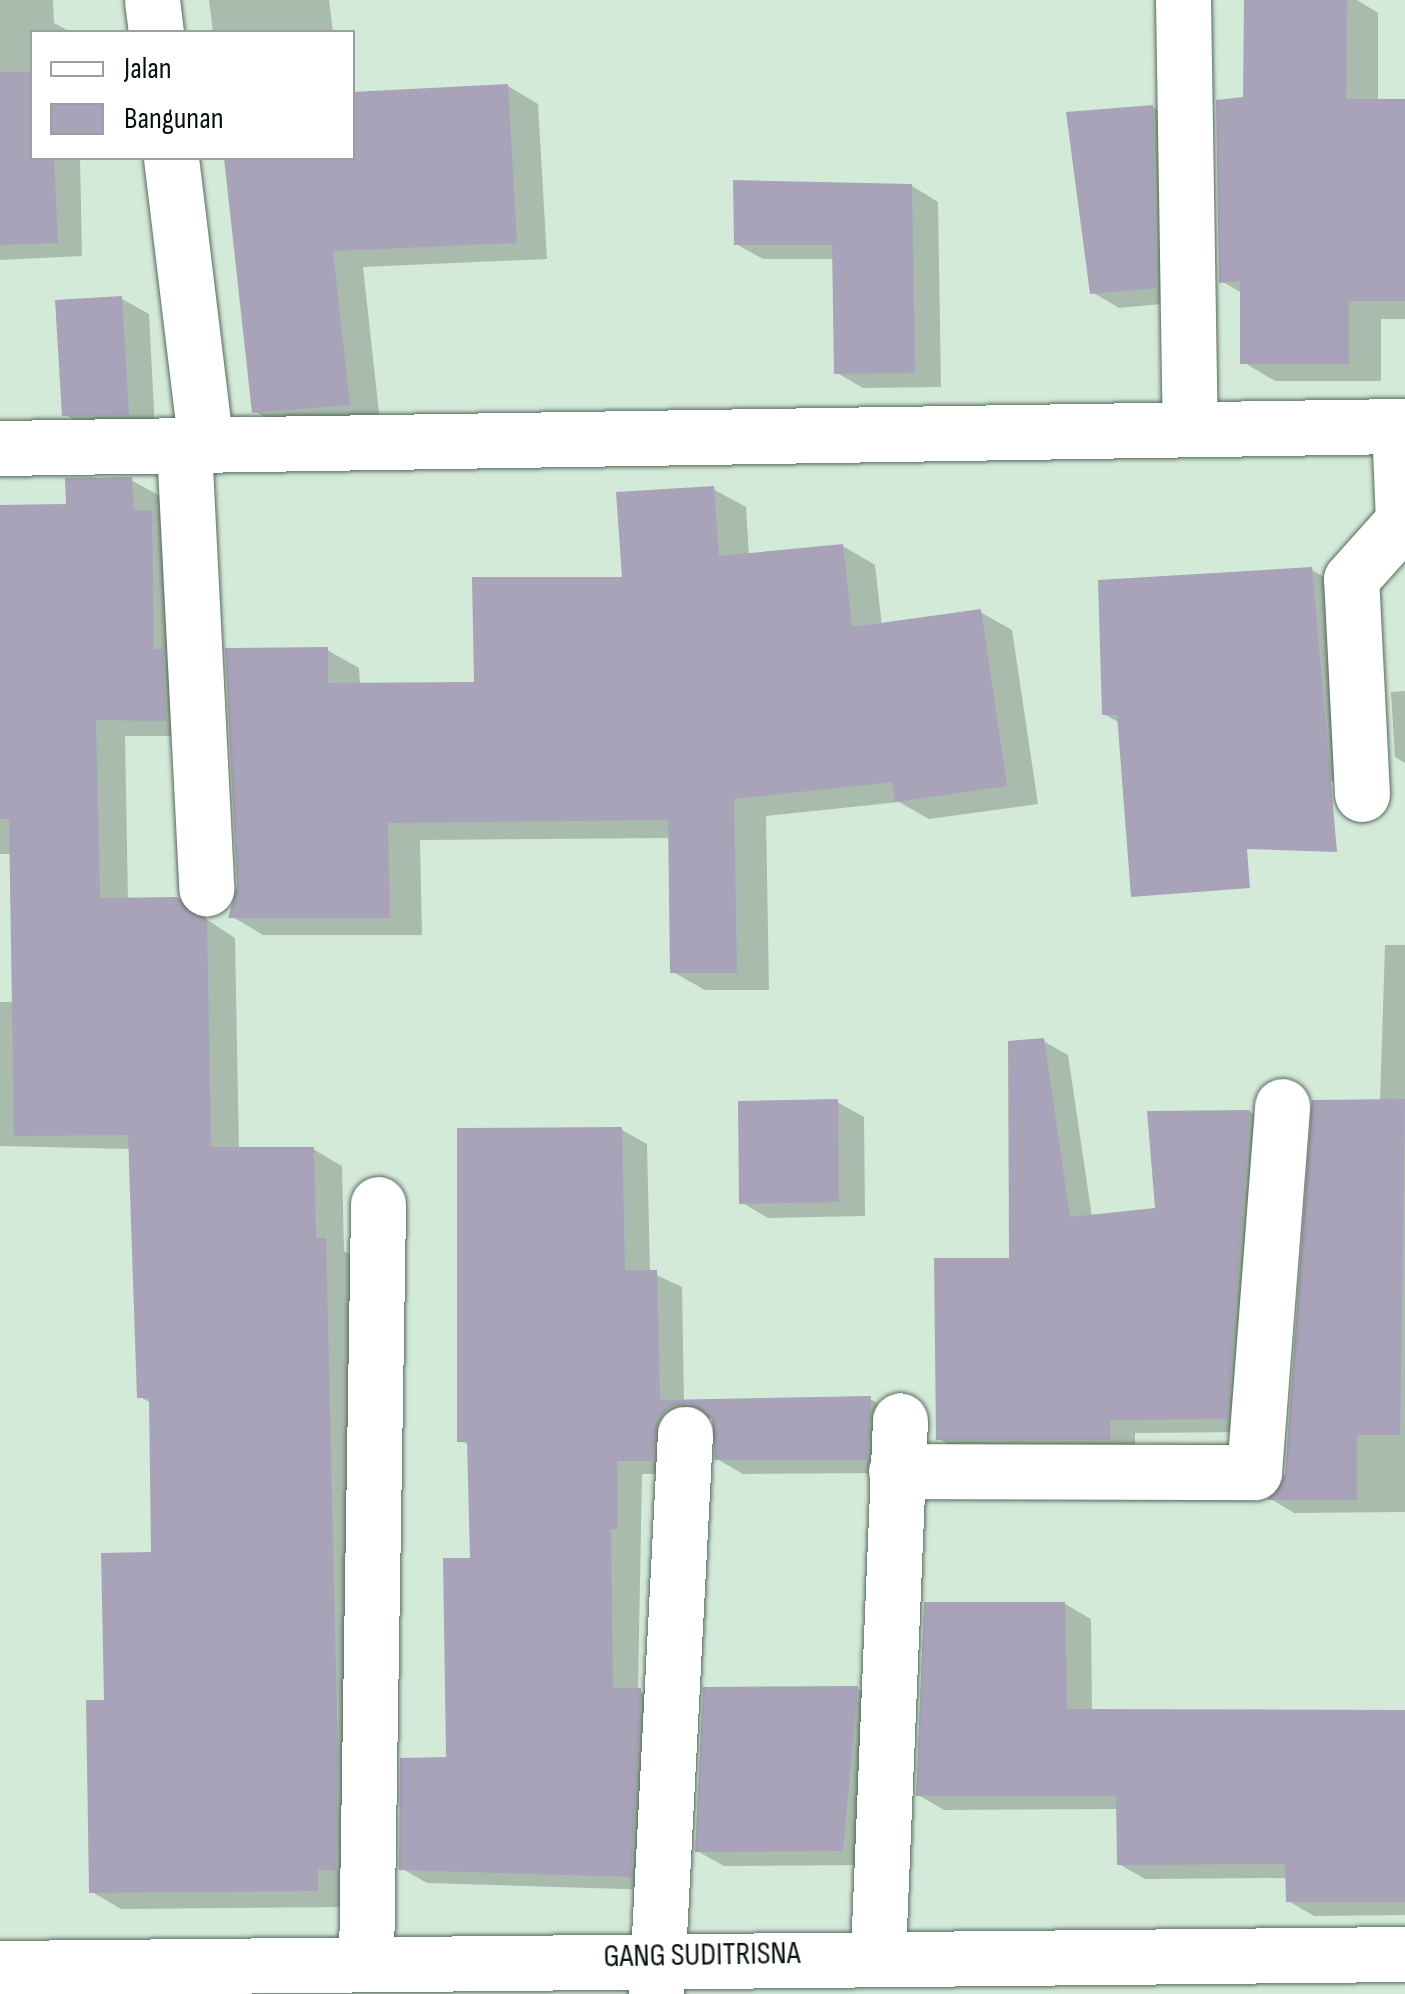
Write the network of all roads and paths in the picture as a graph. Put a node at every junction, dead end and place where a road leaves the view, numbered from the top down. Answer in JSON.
{"nodes":[{"id":1,"x":152,"y":0,"type":"edge"},
{"id":2,"x":1183,"y":0,"type":"edge"},
{"id":3,"x":156,"y":30,"type":"edge"},
{"id":4,"x":171,"y":160,"type":"edge"},
{"id":5,"x":1190,"y":426,"type":"junction"},
{"id":6,"x":1402,"y":426,"type":"edge"},
{"id":7,"x":195,"y":447,"type":"junction"},
{"id":8,"x":0,"y":448,"type":"edge"},
{"id":9,"x":1362,"y":794,"type":"dead end"},
{"id":10,"x":206,"y":888,"type":"dead end"},
{"id":11,"x":1282,"y":1106,"type":"dead end"},
{"id":12,"x":378,"y":1204,"type":"dead end"},
{"id":13,"x":685,"y":1434,"type":"dead end"},
{"id":14,"x":878,"y":1953,"type":"junction"},
{"id":15,"x":1405,"y":1954,"type":"edge"},
{"id":16,"x":366,"y":1963,"type":"junction"},
{"id":17,"x":0,"y":1968,"type":"edge"},
{"id":18,"x":1317,"y":1974,"type":"edge"},
{"id":19,"x":658,"y":1976,"type":"edge"}],
"edges":[{"from":1,"to":3,"type":"street"},
{"from":2,"to":5,"type":"street"},
{"from":4,"to":7,"type":"street"},
{"from":5,"to":6,"type":"street"},
{"from":5,"to":7,"type":"street"},
{"from":6,"to":9,"type":"street"},
{"from":7,"to":8,"type":"street"},
{"from":7,"to":10,"type":"street"},
{"from":11,"to":14,"type":"street"},
{"from":12,"to":16,"type":"street"},
{"from":13,"to":19,"type":"street"},
{"from":14,"to":18,"type":"street","name":"GANG SUDITRISNA"},
{"from":14,"to":19,"type":"street","name":"GANG SUDITRISNA"},
{"from":15,"to":18,"type":"street","name":"GANG SUDITRISNA"},
{"from":16,"to":17,"type":"street","name":"GANG SUDITRISNA"},
{"from":16,"to":19,"type":"street","name":"GANG SUDITRISNA"}]}
